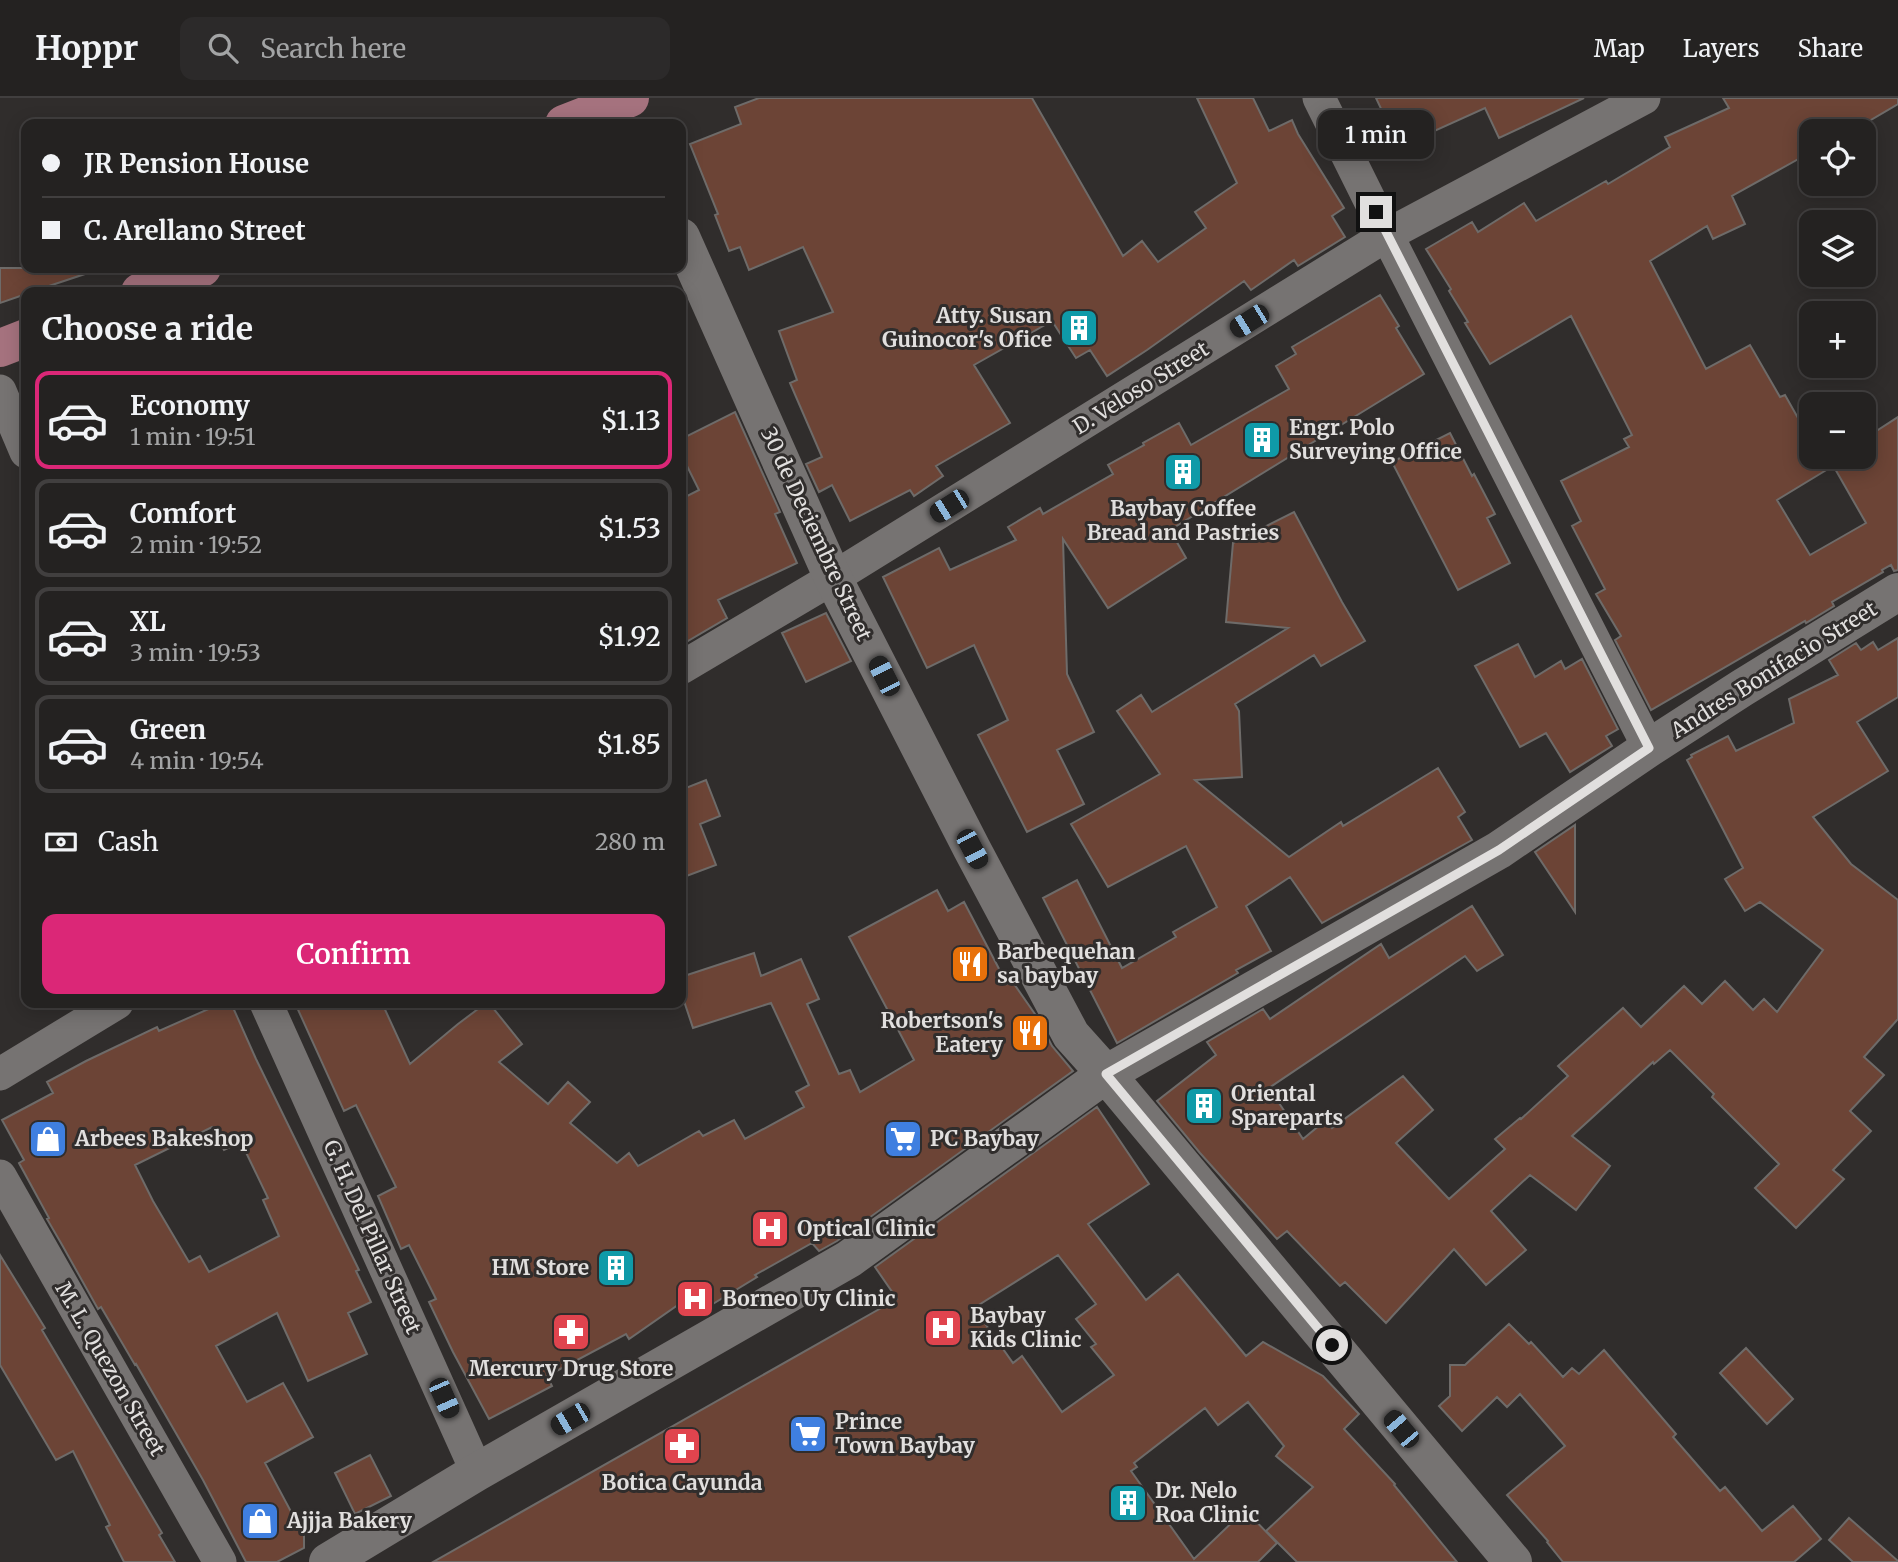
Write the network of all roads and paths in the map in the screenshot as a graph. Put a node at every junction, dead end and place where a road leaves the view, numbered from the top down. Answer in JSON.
{"nodes":[{"id":1,"x":1319,"y":98,"type":"edge"},
{"id":2,"x":1644,"y":98,"type":"edge"},
{"id":3,"x":625,"y":105,"type":"edge"},
{"id":4,"x":580,"y":119,"type":"edge"},
{"id":5,"x":1387,"y":235,"type":"junction"},
{"id":6,"x":686,"y":248,"type":"edge"},
{"id":7,"x":189,"y":273,"type":"edge"},
{"id":8,"x":153,"y":287,"type":"edge"},
{"id":9,"x":21,"y":340,"type":"edge"},
{"id":10,"x":0,"y":348,"type":"edge"},
{"id":11,"x":0,"y":391,"type":"edge"},
{"id":12,"x":21,"y":440,"type":"edge"},
{"id":13,"x":833,"y":578,"type":"junction"},
{"id":14,"x":1898,"y":592,"type":"edge"},
{"id":15,"x":686,"y":665,"type":"edge"},
{"id":16,"x":1649,"y":748,"type":"junction"},
{"id":17,"x":109,"y":1008,"type":"edge"},
{"id":18,"x":268,"y":1008,"type":"edge"},
{"id":19,"x":0,"y":1074,"type":"edge"},
{"id":20,"x":1106,"y":1074,"type":"junction"},
{"id":21,"x":0,"y":1176,"type":"edge"},
{"id":22,"x":477,"y":1472,"type":"junction"},
{"id":23,"x":220,"y":1562,"type":"edge"},
{"id":24,"x":328,"y":1562,"type":"edge"},
{"id":25,"x":1513,"y":1562,"type":"edge"}],
"edges":[{"from":1,"to":5,"type":"street"},
{"from":2,"to":5,"type":"street","name":"D. Veloso Street"},
{"from":3,"to":4,"type":"main road"},
{"from":5,"to":13,"type":"street","name":"D. Veloso Street"},
{"from":5,"to":16,"type":"street"},
{"from":6,"to":13,"type":"street","name":"30 de Deciembre Street"},
{"from":7,"to":8,"type":"main road"},
{"from":9,"to":10,"type":"main road"},
{"from":11,"to":12,"type":"street"},
{"from":13,"to":15,"type":"street","name":"D. Veloso Street"},
{"from":13,"to":20,"type":"street","name":"30 de Deciembre Street"},
{"from":14,"to":16,"type":"street","name":"Andres Bonifacio Street"},
{"from":16,"to":20,"type":"street","name":"Andres Bonifacio Street"},
{"from":17,"to":19,"type":"street"},
{"from":18,"to":22,"type":"street","name":"G. H. Del Pillar Street"},
{"from":20,"to":22,"type":"street","name":"Andres Bonifacio Street"},
{"from":20,"to":25,"type":"street","name":"30 de Deciembre Street"},
{"from":21,"to":23,"type":"street","name":"M. L. Quezon Street"},
{"from":22,"to":24,"type":"street","name":"Andres Bonifacio Street"}]}
